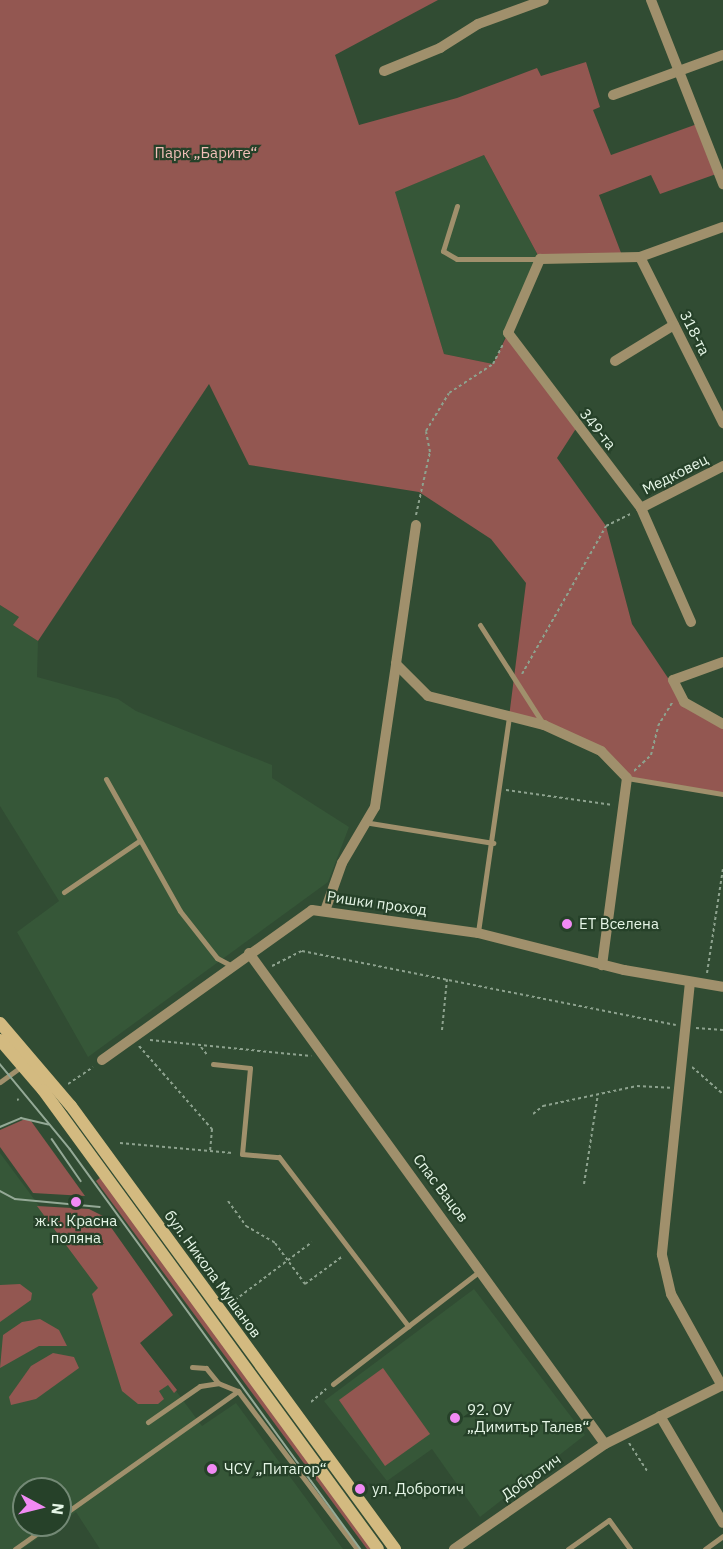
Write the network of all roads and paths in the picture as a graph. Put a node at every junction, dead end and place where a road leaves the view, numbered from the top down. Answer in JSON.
{"nodes":[{"id":1,"x":544,"y":0,"type":"edge"},
{"id":2,"x":651,"y":0,"type":"edge"},
{"id":3,"x":723,"y":55,"type":"edge"},
{"id":4,"x":680,"y":70,"type":"junction"},
{"id":5,"x":384,"y":71,"type":"dead end"},
{"id":6,"x":613,"y":95,"type":"dead end"},
{"id":7,"x":723,"y":183,"type":"edge"},
{"id":8,"x":457,"y":206,"type":"dead end"},
{"id":9,"x":723,"y":227,"type":"edge"},
{"id":10,"x":640,"y":257,"type":"junction"},
{"id":11,"x":540,"y":259,"type":"junction"},
{"id":12,"x":674,"y":325,"type":"junction"},
{"id":13,"x":508,"y":333,"type":"junction"},
{"id":14,"x":615,"y":361,"type":"dead end"},
{"id":15,"x":723,"y":423,"type":"edge"},
{"id":16,"x":723,"y":466,"type":"edge"},
{"id":17,"x":641,"y":508,"type":"junction"},
{"id":18,"x":416,"y":525,"type":"joint"},
{"id":19,"x":691,"y":622,"type":"dead end"},
{"id":20,"x":480,"y":625,"type":"dead end"},
{"id":21,"x":723,"y":662,"type":"edge"},
{"id":22,"x":396,"y":664,"type":"junction"},
{"id":23,"x":519,"y":680,"type":"junction"},
{"id":24,"x":673,"y":680,"type":"junction"},
{"id":25,"x":509,"y":717,"type":"junction"},
{"id":26,"x":723,"y":724,"type":"edge"},
{"id":27,"x":544,"y":725,"type":"junction"},
{"id":28,"x":627,"y":778,"type":"junction"},
{"id":29,"x":106,"y":779,"type":"dead end"},
{"id":30,"x":500,"y":789,"type":"junction"},
{"id":31,"x":723,"y":794,"type":"edge"},
{"id":32,"x":623,"y":807,"type":"junction"},
{"id":33,"x":370,"y":823,"type":"junction"},
{"id":34,"x":139,"y":841,"type":"junction"},
{"id":35,"x":493,"y":843,"type":"junction"},
{"id":36,"x":723,"y":869,"type":"edge"},
{"id":37,"x":64,"y":892,"type":"dead end"},
{"id":38,"x":326,"y":908,"type":"junction"},
{"id":39,"x":477,"y":933,"type":"junction"},
{"id":40,"x":249,"y":953,"type":"junction"},
{"id":41,"x":602,"y":965,"type":"junction"},
{"id":42,"x":232,"y":966,"type":"junction"},
{"id":43,"x":263,"y":973,"type":"junction"},
{"id":44,"x":447,"y":980,"type":"junction"},
{"id":45,"x":690,"y":982,"type":"junction"},
{"id":46,"x":705,"y":984,"type":"junction"},
{"id":47,"x":723,"y":987,"type":"edge"},
{"id":48,"x":0,"y":1023,"type":"edge"},
{"id":49,"x":685,"y":1026,"type":"junction"},
{"id":50,"x":442,"y":1030,"type":"dead end"},
{"id":51,"x":723,"y":1030,"type":"edge"},
{"id":52,"x":132,"y":1039,"type":"junction"},
{"id":53,"x":0,"y":1040,"type":"edge"},
{"id":54,"x":200,"y":1045,"type":"junction"},
{"id":55,"x":681,"y":1056,"type":"junction"},
{"id":56,"x":327,"y":1058,"type":"junction"},
{"id":57,"x":102,"y":1060,"type":"joint"},
{"id":58,"x":27,"y":1061,"type":"junction"},
{"id":59,"x":213,"y":1064,"type":"joint"},
{"id":60,"x":0,"y":1082,"type":"edge"},
{"id":61,"x":66,"y":1085,"type":"dead end"},
{"id":62,"x":678,"y":1089,"type":"junction"},
{"id":63,"x":598,"y":1094,"type":"junction"},
{"id":64,"x":723,"y":1094,"type":"edge"},
{"id":65,"x":533,"y":1114,"type":"dead end"},
{"id":66,"x":120,"y":1143,"type":"dead end"},
{"id":67,"x":210,"y":1151,"type":"junction"},
{"id":68,"x":242,"y":1154,"type":"junction"},
{"id":69,"x":584,"y":1184,"type":"dead end"},
{"id":70,"x":228,"y":1202,"type":"dead end"},
{"id":71,"x":312,"y":1242,"type":"dead end"},
{"id":72,"x":350,"y":1250,"type":"junction"},
{"id":73,"x":288,"y":1260,"type":"junction"},
{"id":74,"x":483,"y":1269,"type":"junction"},
{"id":75,"x":235,"y":1300,"type":"dead end"},
{"id":76,"x":408,"y":1326,"type":"junction"},
{"id":77,"x":192,"y":1367,"type":"dead end"},
{"id":78,"x":218,"y":1383,"type":"junction"},
{"id":79,"x":333,"y":1384,"type":"joint"},
{"id":80,"x":723,"y":1385,"type":"edge"},
{"id":81,"x":238,"y":1391,"type":"junction"},
{"id":82,"x":311,"y":1402,"type":"dead end"},
{"id":83,"x":660,"y":1416,"type":"junction"},
{"id":84,"x":148,"y":1422,"type":"dead end"},
{"id":85,"x":624,"y":1434,"type":"junction"},
{"id":86,"x":605,"y":1444,"type":"junction"},
{"id":87,"x":647,"y":1471,"type":"dead end"},
{"id":88,"x":72,"y":1509,"type":"edge"},
{"id":89,"x":723,"y":1523,"type":"edge"},
{"id":90,"x":723,"y":1536,"type":"edge"},
{"id":91,"x":32,"y":1537,"type":"edge"},
{"id":92,"x":15,"y":1549,"type":"edge"},
{"id":93,"x":357,"y":1549,"type":"edge"},
{"id":94,"x":378,"y":1549,"type":"edge"},
{"id":95,"x":395,"y":1549,"type":"edge"},
{"id":96,"x":454,"y":1549,"type":"edge"},
{"id":97,"x":568,"y":1549,"type":"edge"},
{"id":98,"x":630,"y":1549,"type":"edge"},
{"id":99,"x":705,"y":1549,"type":"edge"}],
"edges":[{"from":1,"to":5,"type":"street"},
{"from":2,"to":4,"type":"street"},
{"from":3,"to":4,"type":"street"},
{"from":4,"to":6,"type":"street"},
{"from":4,"to":7,"type":"street"},
{"from":8,"to":11,"type":"lane"},
{"from":9,"to":10,"type":"street"},
{"from":10,"to":11,"type":"street"},
{"from":10,"to":12,"type":"street","name":"318-та"},
{"from":11,"to":13,"type":"street"},
{"from":12,"to":14,"type":"street"},
{"from":12,"to":15,"type":"street","name":"318-та"},
{"from":13,"to":17,"type":"street","name":"349-та"},
{"from":13,"to":18,"type":"path"},
{"from":16,"to":17,"type":"street","name":"Медковец"},
{"from":17,"to":19,"type":"street","name":"349-та"},
{"from":17,"to":23,"type":"path"},
{"from":18,"to":22,"type":"street"},
{"from":20,"to":23,"type":"lane"},
{"from":21,"to":24,"type":"street"},
{"from":22,"to":25,"type":"street"},
{"from":22,"to":33,"type":"street"},
{"from":23,"to":27,"type":"lane"},
{"from":24,"to":26,"type":"street"},
{"from":24,"to":28,"type":"path"},
{"from":25,"to":27,"type":"street"},
{"from":25,"to":30,"type":"lane"},
{"from":27,"to":28,"type":"street"},
{"from":28,"to":31,"type":"lane"},
{"from":28,"to":32,"type":"street"},
{"from":29,"to":34,"type":"lane"},
{"from":30,"to":32,"type":"path"},
{"from":30,"to":35,"type":"lane"},
{"from":32,"to":41,"type":"street"},
{"from":33,"to":35,"type":"lane"},
{"from":33,"to":38,"type":"street"},
{"from":34,"to":37,"type":"lane"},
{"from":34,"to":42,"type":"lane"},
{"from":35,"to":39,"type":"lane"},
{"from":36,"to":46,"type":"path"},
{"from":38,"to":39,"type":"street","name":"Ришки проход"},
{"from":38,"to":40,"type":"street","name":"Ришки проход"},
{"from":39,"to":41,"type":"street","name":"Ришки проход"},
{"from":40,"to":42,"type":"street","name":"Ришки проход"},
{"from":40,"to":43,"type":"street","name":"Спас Вацов"},
{"from":41,"to":45,"type":"street","name":"Ришки проход"},
{"from":42,"to":52,"type":"street","name":"Ришки проход"},
{"from":43,"to":44,"type":"path"},
{"from":43,"to":56,"type":"street","name":"Спас Вацов"},
{"from":44,"to":49,"type":"path"},
{"from":44,"to":50,"type":"path"},
{"from":45,"to":46,"type":"street","name":"Ришки проход"},
{"from":45,"to":49,"type":"street"},
{"from":46,"to":47,"type":"street","name":"Ришки проход"},
{"from":48,"to":58,"type":"main road","name":"бул. Никола Мушанов"},
{"from":49,"to":51,"type":"path"},
{"from":49,"to":55,"type":"street"},
{"from":52,"to":54,"type":"path"},
{"from":52,"to":57,"type":"street","name":"Ришки проход"},
{"from":52,"to":67,"type":"path"},
{"from":53,"to":58,"type":"main road","name":"бул. Никола Мушанов"},
{"from":54,"to":56,"type":"path"},
{"from":54,"to":59,"type":"path"},
{"from":55,"to":62,"type":"street"},
{"from":55,"to":64,"type":"path"},
{"from":56,"to":74,"type":"street","name":"Спас Вацов"},
{"from":57,"to":61,"type":"path"},
{"from":58,"to":60,"type":"lane"},
{"from":58,"to":94,"type":"main road","name":"бул. Никола Мушанов"},
{"from":58,"to":95,"type":"main road","name":"бул. Никола Мушанов"},
{"from":59,"to":68,"type":"lane"},
{"from":62,"to":63,"type":"path"},
{"from":62,"to":80,"type":"street"},
{"from":63,"to":65,"type":"path"},
{"from":63,"to":69,"type":"path"},
{"from":66,"to":67,"type":"path"},
{"from":67,"to":68,"type":"path"},
{"from":68,"to":72,"type":"lane"},
{"from":70,"to":73,"type":"path"},
{"from":71,"to":73,"type":"path"},
{"from":72,"to":73,"type":"path"},
{"from":72,"to":76,"type":"lane"},
{"from":73,"to":75,"type":"path"},
{"from":74,"to":76,"type":"lane"},
{"from":74,"to":86,"type":"street","name":"Спас Вацов"},
{"from":76,"to":79,"type":"lane"},
{"from":77,"to":78,"type":"lane"},
{"from":78,"to":81,"type":"lane"},
{"from":78,"to":84,"type":"lane"},
{"from":79,"to":82,"type":"path"},
{"from":80,"to":83,"type":"street","name":"Добротич"},
{"from":81,"to":88,"type":"lane"},
{"from":81,"to":93,"type":"lane"},
{"from":83,"to":85,"type":"street","name":"Добротич"},
{"from":83,"to":89,"type":"street"},
{"from":85,"to":86,"type":"street","name":"Добротич"},
{"from":85,"to":87,"type":"path"},
{"from":86,"to":96,"type":"street","name":"Добротич"},
{"from":90,"to":99,"type":"lane"},
{"from":91,"to":92,"type":"lane"},
{"from":97,"to":98,"type":"lane"}]}
